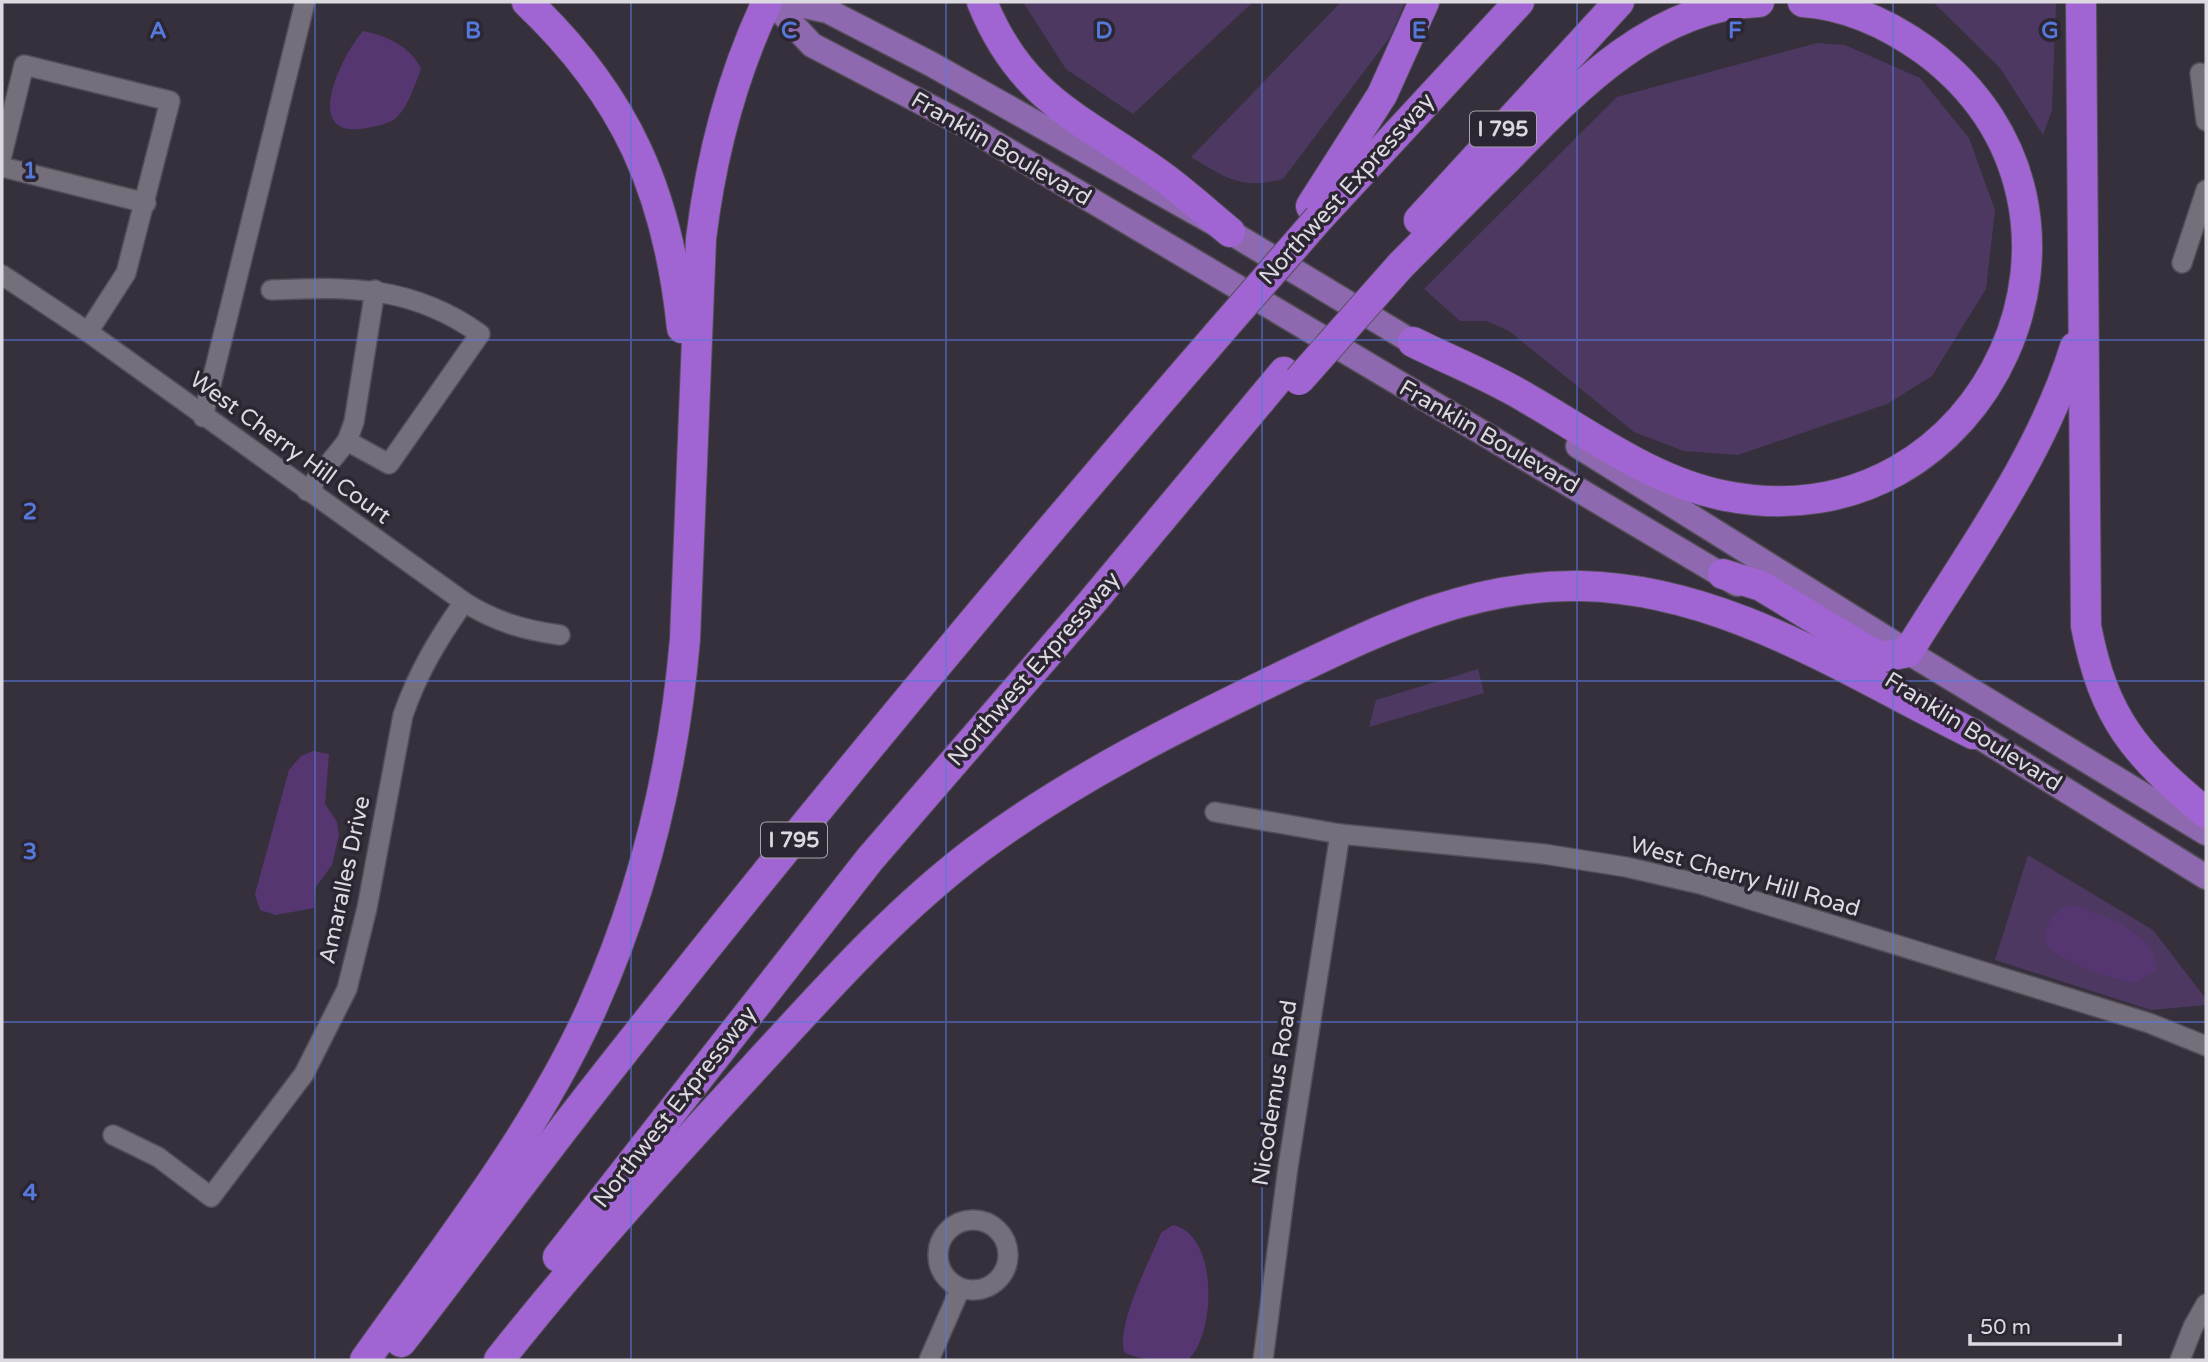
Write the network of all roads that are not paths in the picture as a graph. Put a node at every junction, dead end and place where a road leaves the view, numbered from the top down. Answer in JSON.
{"nodes":[{"id":1,"x":305,"y":2,"type":"edge"},
{"id":2,"x":527,"y":2,"type":"edge"},
{"id":3,"x":770,"y":2,"type":"edge"},
{"id":4,"x":786,"y":2,"type":"edge"},
{"id":5,"x":982,"y":2,"type":"edge"},
{"id":6,"x":1424,"y":2,"type":"edge"},
{"id":7,"x":1519,"y":2,"type":"edge"},
{"id":8,"x":1619,"y":2,"type":"edge"},
{"id":9,"x":1759,"y":2,"type":"edge"},
{"id":10,"x":1803,"y":2,"type":"edge"},
{"id":11,"x":2081,"y":2,"type":"edge"},
{"id":12,"x":2200,"y":73,"type":"dead end"},
{"id":13,"x":2206,"y":121,"type":"edge"},
{"id":14,"x":2,"y":155,"type":"edge"},
{"id":15,"x":2,"y":167,"type":"edge"},
{"id":16,"x":2206,"y":190,"type":"edge"},
{"id":17,"x":146,"y":203,"type":"junction"},
{"id":18,"x":1313,"y":215,"type":"junction"},
{"id":19,"x":1230,"y":232,"type":"junction"},
{"id":20,"x":1393,"y":260,"type":"junction"},
{"id":21,"x":2182,"y":263,"type":"dead end"},
{"id":22,"x":2,"y":275,"type":"edge"},
{"id":23,"x":271,"y":290,"type":"dead end"},
{"id":24,"x":376,"y":290,"type":"junction"},
{"id":25,"x":2083,"y":318,"type":"junction"},
{"id":26,"x":88,"y":332,"type":"junction"},
{"id":27,"x":1413,"y":342,"type":"junction"},
{"id":28,"x":203,"y":417,"type":"junction"},
{"id":29,"x":347,"y":441,"type":"junction"},
{"id":30,"x":690,"y":461,"type":"junction"},
{"id":31,"x":307,"y":491,"type":"junction"},
{"id":32,"x":1723,"y":574,"type":"junction"},
{"id":33,"x":464,"y":602,"type":"junction"},
{"id":34,"x":560,"y":635,"type":"dead end"},
{"id":35,"x":1908,"y":652,"type":"junction"},
{"id":36,"x":1973,"y":734,"type":"junction"},
{"id":37,"x":1215,"y":812,"type":"dead end"},
{"id":38,"x":2206,"y":813,"type":"edge"},
{"id":39,"x":2206,"y":833,"type":"edge"},
{"id":40,"x":1340,"y":834,"type":"junction"},
{"id":41,"x":2206,"y":877,"type":"edge"},
{"id":42,"x":2206,"y":1046,"type":"edge"},
{"id":43,"x":113,"y":1135,"type":"dead end"},
{"id":44,"x":960,"y":1289,"type":"dead end"},
{"id":45,"x":2206,"y":1304,"type":"edge"},
{"id":46,"x":365,"y":1360,"type":"edge"},
{"id":47,"x":387,"y":1360,"type":"edge"},
{"id":48,"x":479,"y":1360,"type":"edge"},
{"id":49,"x":499,"y":1360,"type":"edge"},
{"id":50,"x":929,"y":1360,"type":"edge"},
{"id":51,"x":1263,"y":1360,"type":"edge"},
{"id":52,"x":2180,"y":1360,"type":"edge"}],
"edges":[{"from":1,"to":28,"type":"street"},
{"from":2,"to":30,"type":"highway"},
{"from":3,"to":30,"type":"highway"},
{"from":3,"to":32,"type":"main road","name":"Franklin Boulevard"},
{"from":4,"to":19,"type":"main road","name":"Franklin Boulevard"},
{"from":5,"to":19,"type":"highway"},
{"from":6,"to":18,"type":"highway"},
{"from":7,"to":18,"type":"highway","name":"Northwest Expressway","number":"I 795"},
{"from":8,"to":20,"type":"highway","name":"Northwest Expressway","number":"I 795"},
{"from":9,"to":20,"type":"highway"},
{"from":10,"to":27,"type":"highway"},
{"from":11,"to":25,"type":"highway"},
{"from":12,"to":13,"type":"street"},
{"from":14,"to":17,"type":"street"},
{"from":15,"to":17,"type":"street"},
{"from":16,"to":21,"type":"street"},
{"from":17,"to":26,"type":"street"},
{"from":18,"to":47,"type":"highway","name":"Northwest Expressway","number":"I 795","bridge":true},
{"from":19,"to":27,"type":"main road","name":"Franklin Boulevard"},
{"from":20,"to":48,"type":"highway","name":"Northwest Expressway","number":"I 795"},
{"from":22,"to":26,"type":"street","name":"West Cherry Hill Court"},
{"from":23,"to":24,"type":"street"},
{"from":24,"to":29,"type":"street"},
{"from":24,"to":29,"type":"street"},
{"from":25,"to":35,"type":"highway"},
{"from":25,"to":38,"type":"highway"},
{"from":26,"to":28,"type":"street","name":"West Cherry Hill Court"},
{"from":27,"to":35,"type":"main road","name":"Franklin Boulevard"},
{"from":28,"to":31,"type":"street","name":"West Cherry Hill Court"},
{"from":29,"to":31,"type":"street"},
{"from":30,"to":46,"type":"highway"},
{"from":31,"to":33,"type":"street","name":"West Cherry Hill Court"},
{"from":32,"to":35,"type":"highway"},
{"from":32,"to":36,"type":"main road","name":"Franklin Boulevard"},
{"from":33,"to":34,"type":"street","name":"West Cherry Hill Court"},
{"from":33,"to":43,"type":"street","name":"Amaralles Drive"},
{"from":35,"to":39,"type":"main road","name":"Franklin Boulevard"},
{"from":36,"to":41,"type":"main road","name":"Franklin Boulevard"},
{"from":36,"to":49,"type":"highway"},
{"from":37,"to":40,"type":"street","name":"West Cherry Hill Road"},
{"from":40,"to":42,"type":"street","name":"West Cherry Hill Road"},
{"from":40,"to":51,"type":"street","name":"Nicodemus Road"},
{"from":44,"to":50,"type":"street"},
{"from":45,"to":52,"type":"street"}]}
